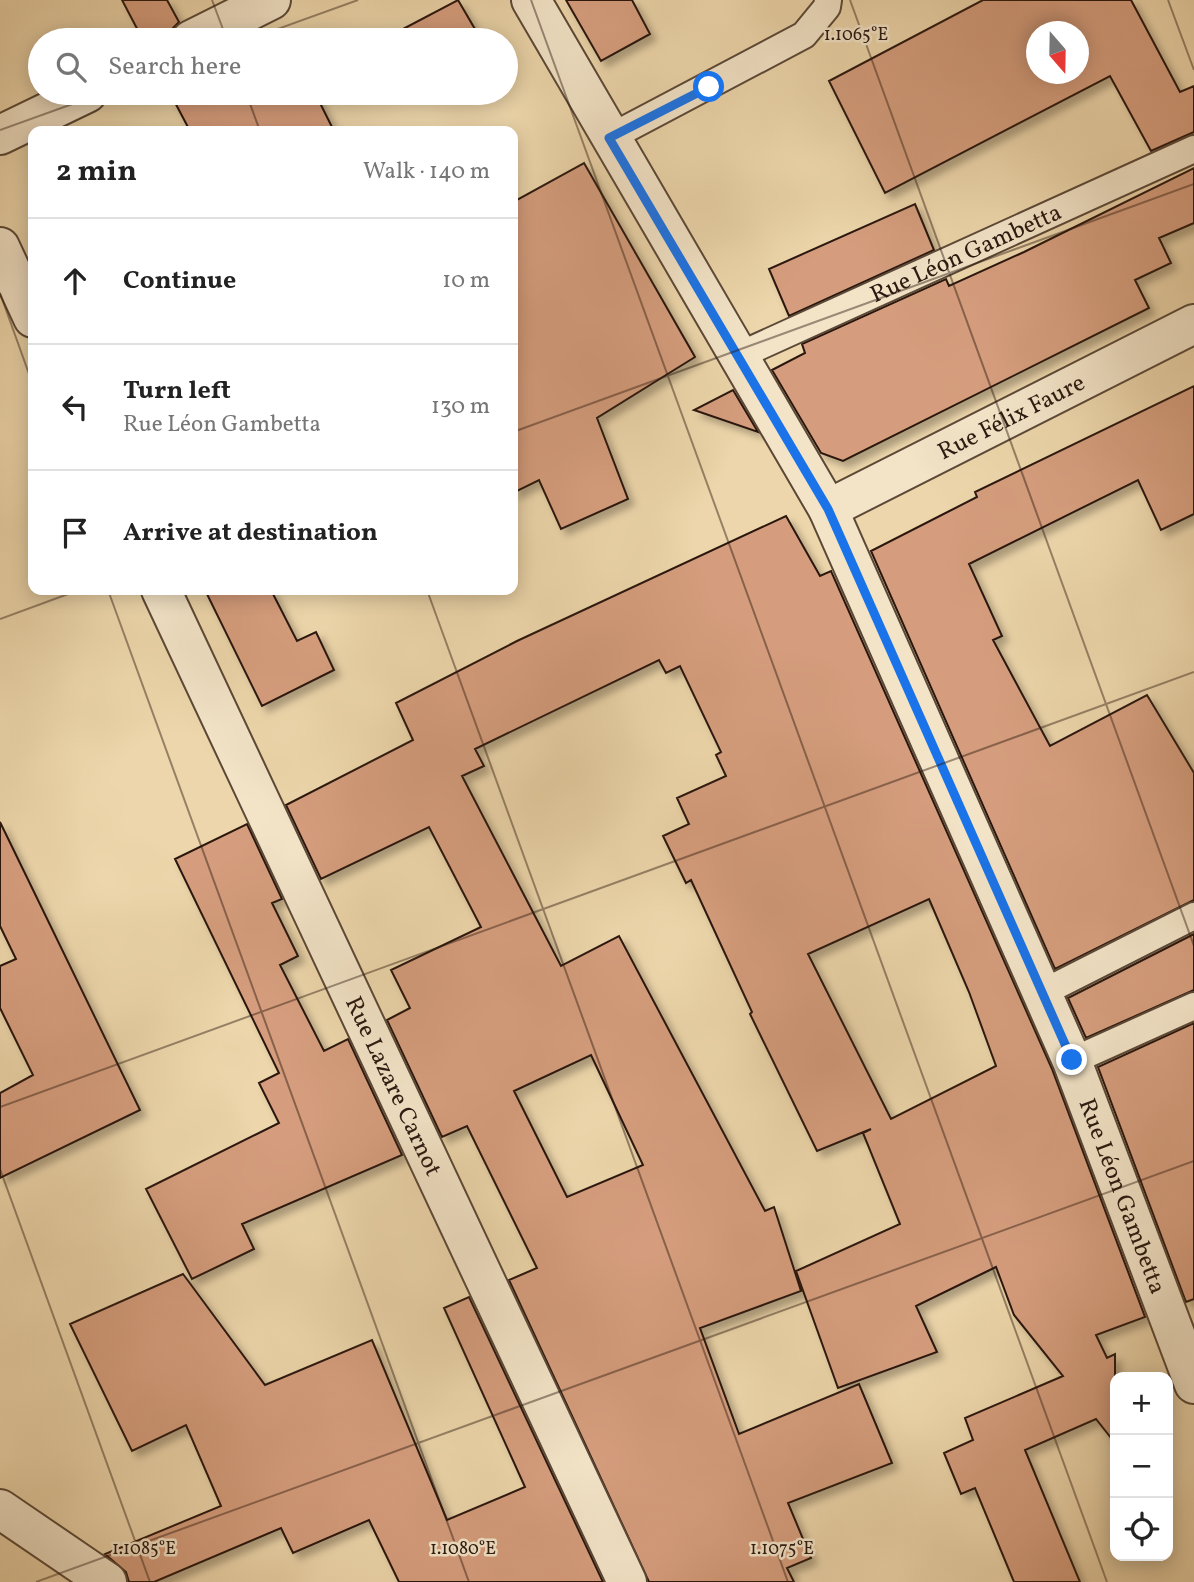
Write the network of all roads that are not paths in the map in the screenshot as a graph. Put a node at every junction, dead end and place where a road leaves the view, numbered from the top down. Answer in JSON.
{"nodes":[{"id":1,"x":271,"y":0,"type":"edge"},
{"id":2,"x":531,"y":0,"type":"edge"},
{"id":3,"x":828,"y":0,"type":"edge"},
{"id":4,"x":215,"y":28,"type":"edge"},
{"id":5,"x":62,"y":105,"type":"edge"},
{"id":6,"x":0,"y":135,"type":"edge"},
{"id":7,"x":609,"y":138,"type":"junction"},
{"id":8,"x":1194,"y":149,"type":"edge"},
{"id":9,"x":0,"y":247,"type":"edge"},
{"id":10,"x":28,"y":307,"type":"edge"},
{"id":11,"x":1194,"y":324,"type":"edge"},
{"id":12,"x":738,"y":356,"type":"junction"},
{"id":13,"x":828,"y":509,"type":"junction"},
{"id":14,"x":163,"y":595,"type":"edge"},
{"id":15,"x":1194,"y":916,"type":"edge"},
{"id":16,"x":1042,"y":993,"type":"junction"},
{"id":17,"x":1194,"y":1006,"type":"edge"},
{"id":18,"x":1072,"y":1060,"type":"junction"},
{"id":19,"x":1184,"y":1327,"type":"edge"},
{"id":20,"x":1194,"y":1384,"type":"edge"},
{"id":21,"x":0,"y":1509,"type":"edge"},
{"id":22,"x":107,"y":1582,"type":"edge"},
{"id":23,"x":627,"y":1582,"type":"edge"}],
"edges":[{"from":1,"to":4,"type":"street"},
{"from":2,"to":7,"type":"street","name":"Rue Léon Gambetta"},
{"from":3,"to":7,"type":"lane"},
{"from":5,"to":6,"type":"street"},
{"from":7,"to":12,"type":"street","name":"Rue Léon Gambetta"},
{"from":8,"to":12,"type":"lane","name":"Rue Léon Gambetta"},
{"from":9,"to":10,"type":"street"},
{"from":11,"to":13,"type":"street","name":"Rue Félix Faure"},
{"from":12,"to":13,"type":"street","name":"Rue Léon Gambetta"},
{"from":13,"to":16,"type":"street","name":"Rue Léon Gambetta"},
{"from":14,"to":23,"type":"street","name":"Rue Lazare Carnot"},
{"from":15,"to":16,"type":"lane"},
{"from":16,"to":18,"type":"street","name":"Rue Léon Gambetta"},
{"from":17,"to":18,"type":"lane"},
{"from":18,"to":19,"type":"street","name":"Rue Léon Gambetta"},
{"from":19,"to":20,"type":"street","name":"Rue Léon Gambetta"},
{"from":21,"to":22,"type":"street"}]}
